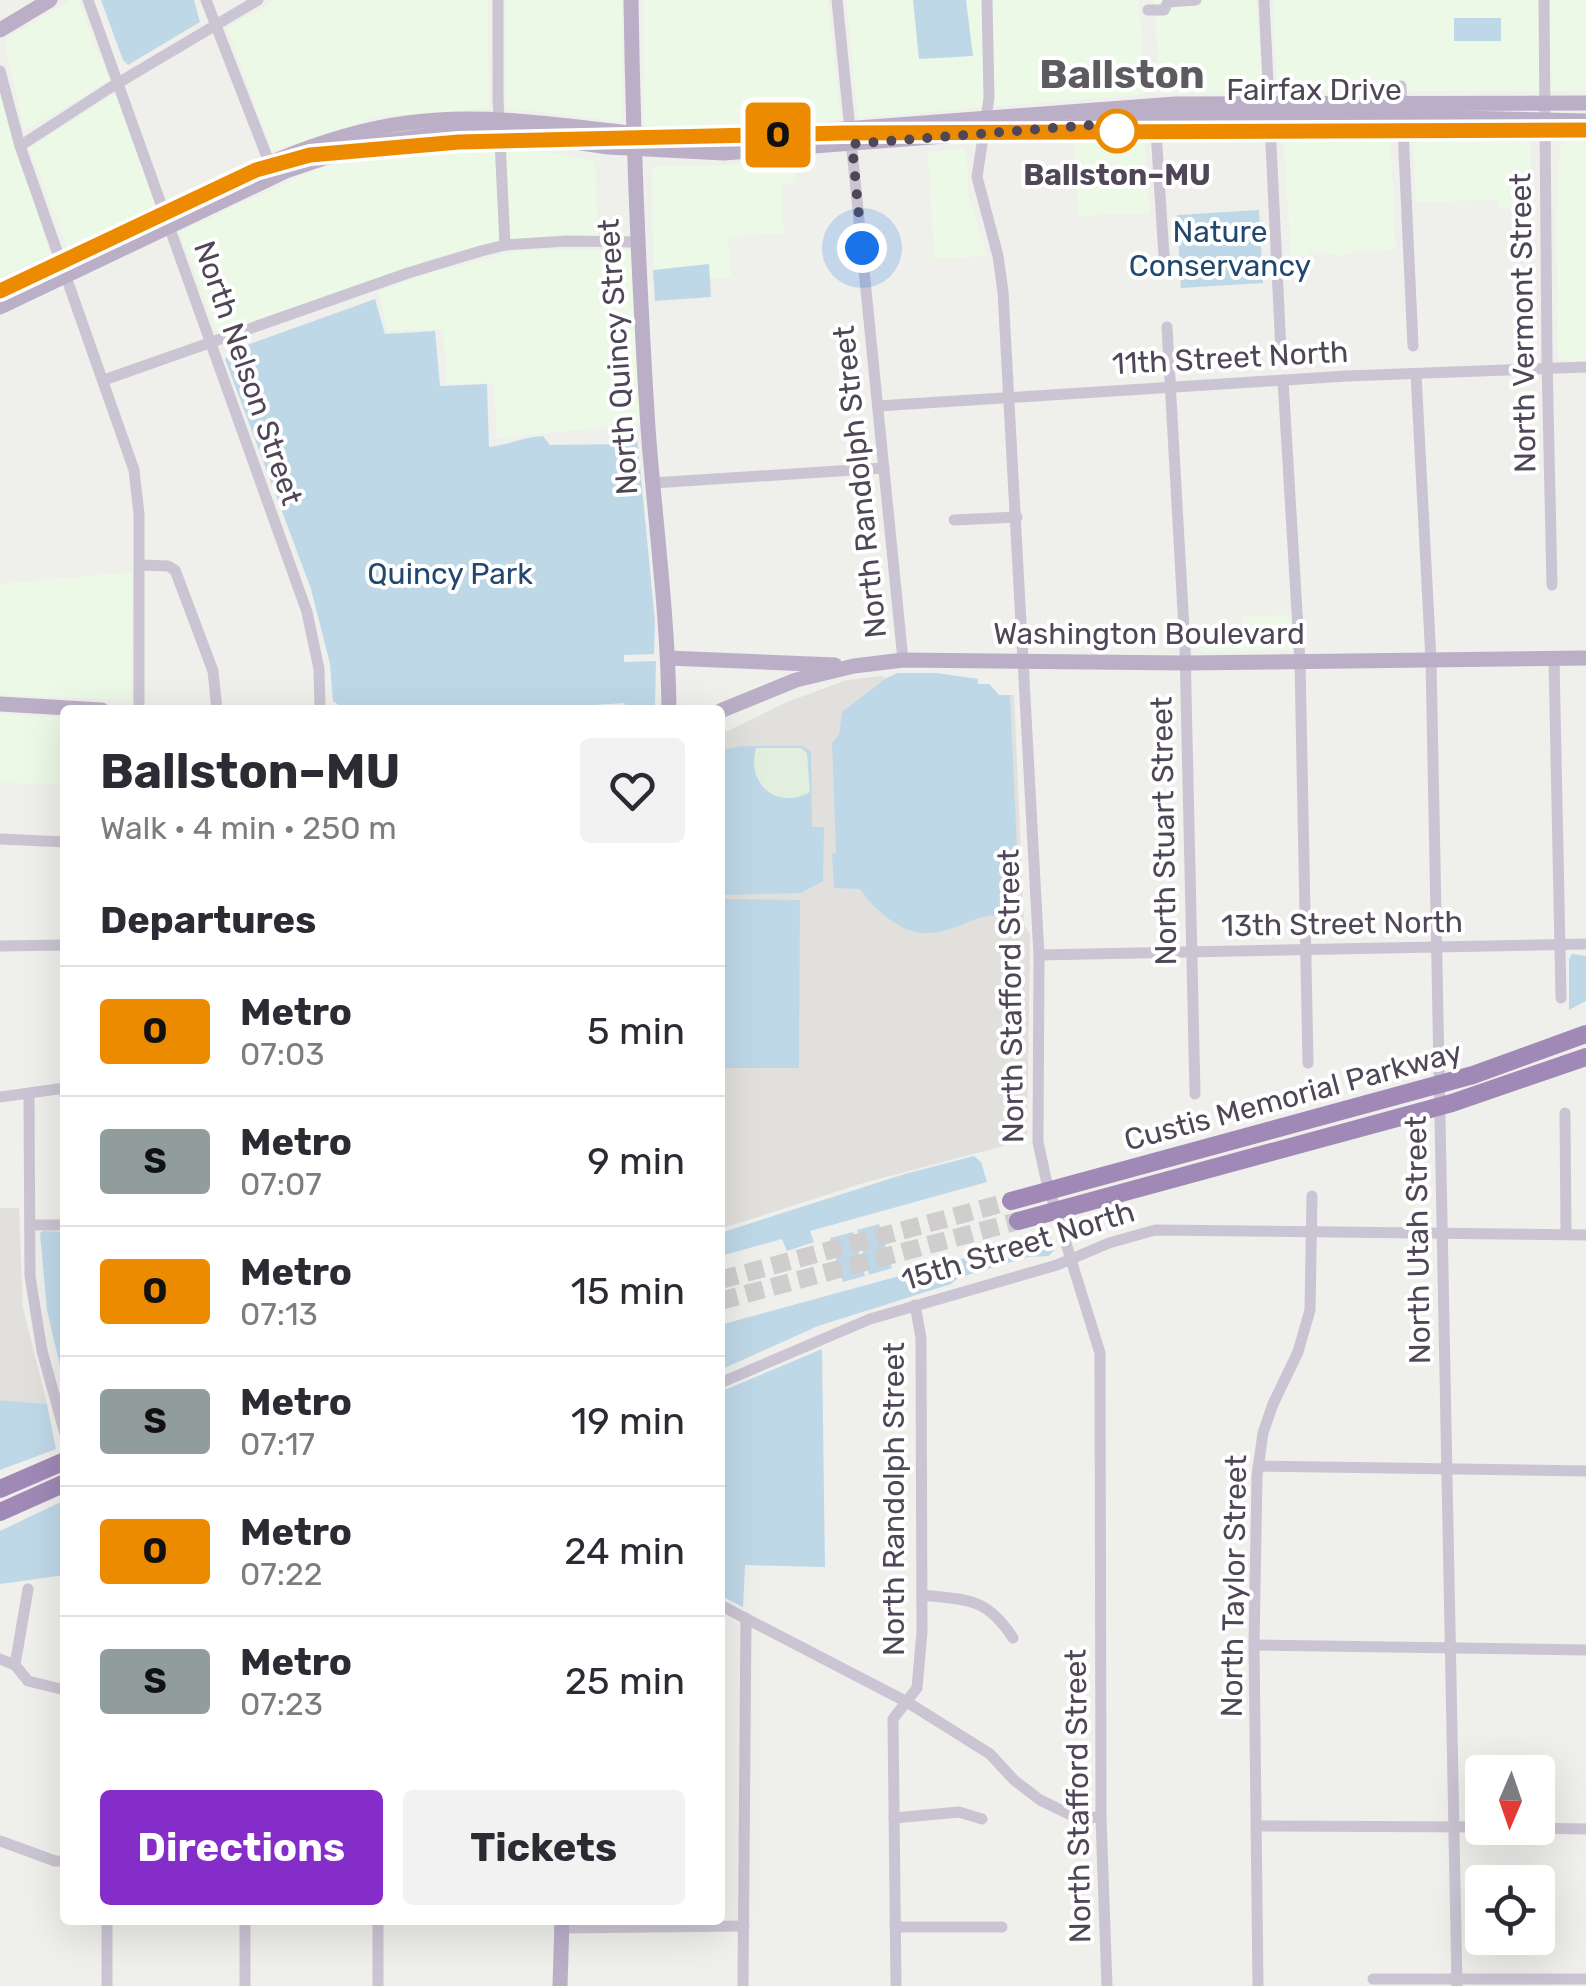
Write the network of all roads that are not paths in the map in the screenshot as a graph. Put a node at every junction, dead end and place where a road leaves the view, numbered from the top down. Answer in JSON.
{"nodes":[{"id":1,"x":50,"y":0,"type":"edge"},
{"id":2,"x":88,"y":0,"type":"edge"},
{"id":3,"x":206,"y":0,"type":"edge"},
{"id":4,"x":258,"y":0,"type":"edge"},
{"id":5,"x":498,"y":0,"type":"edge"},
{"id":6,"x":631,"y":0,"type":"edge"},
{"id":7,"x":837,"y":0,"type":"edge"},
{"id":8,"x":987,"y":0,"type":"edge"},
{"id":9,"x":1196,"y":0,"type":"edge"},
{"id":10,"x":1264,"y":0,"type":"edge"},
{"id":11,"x":1544,"y":0,"type":"edge"},
{"id":12,"x":1148,"y":10,"type":"dead end"},
{"id":13,"x":216,"y":25,"type":"junction"},
{"id":14,"x":0,"y":30,"type":"edge"},
{"id":15,"x":0,"y":71,"type":"edge"},
{"id":16,"x":118,"y":83,"type":"junction"},
{"id":17,"x":1401,"y":102,"type":"junction"},
{"id":18,"x":1545,"y":103,"type":"junction"},
{"id":19,"x":1586,"y":103,"type":"edge"},
{"id":20,"x":1269,"y":110,"type":"junction"},
{"id":21,"x":1155,"y":112,"type":"junction"},
{"id":22,"x":1546,"y":121,"type":"junction"},
{"id":23,"x":1586,"y":121,"type":"edge"},
{"id":24,"x":500,"y":125,"type":"junction"},
{"id":25,"x":984,"y":126,"type":"junction"},
{"id":26,"x":851,"y":136,"type":"junction"},
{"id":27,"x":633,"y":141,"type":"junction"},
{"id":28,"x":20,"y":146,"type":"junction"},
{"id":29,"x":272,"y":169,"type":"junction"},
{"id":30,"x":167,"y":219,"type":"junction"},
{"id":31,"x":638,"y":242,"type":"junction"},
{"id":32,"x":505,"y":245,"type":"junction"},
{"id":33,"x":64,"y":269,"type":"junction"},
{"id":34,"x":1165,"y":271,"type":"dead end"},
{"id":35,"x":0,"y":291,"type":"edge"},
{"id":36,"x":0,"y":308,"type":"edge"},
{"id":37,"x":1167,"y":327,"type":"dead end"},
{"id":38,"x":211,"y":343,"type":"junction"},
{"id":39,"x":1412,"y":346,"type":"dead end"},
{"id":40,"x":1281,"y":351,"type":"dead end"},
{"id":41,"x":1548,"y":368,"type":"junction"},
{"id":42,"x":1586,"y":368,"type":"edge"},
{"id":43,"x":1416,"y":374,"type":"junction"},
{"id":44,"x":104,"y":380,"type":"junction"},
{"id":45,"x":1283,"y":380,"type":"junction"},
{"id":46,"x":1170,"y":386,"type":"junction"},
{"id":47,"x":1008,"y":396,"type":"junction"},
{"id":48,"x":878,"y":406,"type":"junction"},
{"id":49,"x":884,"y":468,"type":"junction"},
{"id":50,"x":653,"y":483,"type":"junction"},
{"id":51,"x":1017,"y":517,"type":"junction"},
{"id":52,"x":954,"y":520,"type":"dead end"},
{"id":53,"x":140,"y":565,"type":"junction"},
{"id":54,"x":1552,"y":585,"type":"dead end"},
{"id":55,"x":668,"y":658,"type":"junction"},
{"id":56,"x":1554,"y":658,"type":"junction"},
{"id":57,"x":1586,"y":658,"type":"edge"},
{"id":58,"x":903,"y":660,"type":"junction"},
{"id":59,"x":1431,"y":660,"type":"junction"},
{"id":60,"x":1185,"y":662,"type":"junction"},
{"id":61,"x":1300,"y":662,"type":"junction"},
{"id":62,"x":1024,"y":663,"type":"junction"},
{"id":63,"x":854,"y":666,"type":"junction"},
{"id":64,"x":0,"y":704,"type":"edge"},
{"id":65,"x":139,"y":705,"type":"edge"},
{"id":66,"x":216,"y":705,"type":"edge"},
{"id":67,"x":320,"y":705,"type":"edge"},
{"id":68,"x":669,"y":705,"type":"edge"},
{"id":69,"x":60,"y":708,"type":"edge"},
{"id":70,"x":725,"y":710,"type":"edge"},
{"id":71,"x":0,"y":840,"type":"edge"},
{"id":72,"x":60,"y":842,"type":"edge"},
{"id":73,"x":1560,"y":944,"type":"junction"},
{"id":74,"x":1586,"y":944,"type":"edge"},
{"id":75,"x":60,"y":945,"type":"edge"},
{"id":76,"x":0,"y":946,"type":"edge"},
{"id":77,"x":1437,"y":948,"type":"junction"},
{"id":78,"x":1305,"y":950,"type":"junction"},
{"id":79,"x":1191,"y":951,"type":"junction"},
{"id":80,"x":1039,"y":954,"type":"junction"},
{"id":81,"x":1561,"y":998,"type":"dead end"},
{"id":82,"x":1586,"y":1024,"type":"edge"},
{"id":83,"x":1586,"y":1034,"type":"edge"},
{"id":84,"x":1586,"y":1056,"type":"edge"},
{"id":85,"x":1308,"y":1063,"type":"dead end"},
{"id":86,"x":1586,"y":1067,"type":"edge"},
{"id":87,"x":1473,"y":1075,"type":"junction"},
{"id":88,"x":60,"y":1088,"type":"edge"},
{"id":89,"x":1195,"y":1094,"type":"dead end"},
{"id":90,"x":29,"y":1095,"type":"junction"},
{"id":91,"x":0,"y":1097,"type":"edge"},
{"id":92,"x":1565,"y":1113,"type":"dead end"},
{"id":93,"x":1369,"y":1126,"type":"junction"},
{"id":94,"x":1312,"y":1196,"type":"dead end"},
{"id":95,"x":1011,"y":1201,"type":"tunnel mouth"},
{"id":96,"x":1018,"y":1221,"type":"tunnel mouth"},
{"id":97,"x":30,"y":1224,"type":"junction"},
{"id":98,"x":60,"y":1225,"type":"edge"},
{"id":99,"x":1311,"y":1230,"type":"junction"},
{"id":100,"x":1444,"y":1232,"type":"junction"},
{"id":101,"x":1566,"y":1234,"type":"junction"},
{"id":102,"x":1586,"y":1235,"type":"edge"},
{"id":103,"x":1071,"y":1259,"type":"junction"},
{"id":104,"x":916,"y":1305,"type":"junction"},
{"id":105,"x":725,"y":1382,"type":"edge"},
{"id":106,"x":60,"y":1415,"type":"edge"},
{"id":107,"x":60,"y":1464,"type":"edge"},
{"id":108,"x":1258,"y":1466,"type":"junction"},
{"id":109,"x":1448,"y":1469,"type":"junction"},
{"id":110,"x":1586,"y":1471,"type":"edge"},
{"id":111,"x":60,"y":1485,"type":"edge"},
{"id":112,"x":0,"y":1489,"type":"edge"},
{"id":113,"x":0,"y":1512,"type":"edge"},
{"id":114,"x":28,"y":1589,"type":"dead end"},
{"id":115,"x":922,"y":1595,"type":"junction"},
{"id":116,"x":725,"y":1607,"type":"edge"},
{"id":117,"x":746,"y":1618,"type":"junction"},
{"id":118,"x":1013,"y":1638,"type":"dead end"},
{"id":119,"x":1254,"y":1645,"type":"junction"},
{"id":120,"x":1452,"y":1649,"type":"junction"},
{"id":121,"x":1586,"y":1650,"type":"edge"},
{"id":122,"x":0,"y":1659,"type":"edge"},
{"id":123,"x":15,"y":1665,"type":"junction"},
{"id":124,"x":60,"y":1689,"type":"edge"},
{"id":125,"x":906,"y":1702,"type":"junction"},
{"id":126,"x":894,"y":1818,"type":"junction"},
{"id":127,"x":1101,"y":1818,"type":"junction"},
{"id":128,"x":982,"y":1819,"type":"dead end"},
{"id":129,"x":1256,"y":1826,"type":"junction"},
{"id":130,"x":1454,"y":1826,"type":"junction"},
{"id":131,"x":1465,"y":1826,"type":"edge"},
{"id":132,"x":1555,"y":1829,"type":"edge"},
{"id":133,"x":1586,"y":1829,"type":"edge"},
{"id":134,"x":0,"y":1841,"type":"edge"},
{"id":135,"x":60,"y":1860,"type":"edge"},
{"id":136,"x":107,"y":1925,"type":"edge"},
{"id":137,"x":245,"y":1925,"type":"edge"},
{"id":138,"x":378,"y":1925,"type":"edge"},
{"id":139,"x":562,"y":1925,"type":"edge"},
{"id":140,"x":653,"y":1925,"type":"edge"},
{"id":141,"x":744,"y":1926,"type":"junction"},
{"id":142,"x":895,"y":1927,"type":"junction"},
{"id":143,"x":1002,"y":1927,"type":"dead end"},
{"id":144,"x":1373,"y":1979,"type":"dead end"},
{"id":145,"x":1586,"y":1979,"type":"edge"},
{"id":146,"x":1457,"y":1982,"type":"edge"},
{"id":147,"x":107,"y":1986,"type":"edge"},
{"id":148,"x":245,"y":1986,"type":"edge"},
{"id":149,"x":378,"y":1986,"type":"edge"},
{"id":150,"x":560,"y":1986,"type":"edge"},
{"id":151,"x":744,"y":1986,"type":"edge"},
{"id":152,"x":896,"y":1986,"type":"edge"},
{"id":153,"x":1107,"y":1986,"type":"edge"},
{"id":154,"x":1258,"y":1986,"type":"edge"}],
"edges":[{"from":1,"to":14,"type":"main road"},
{"from":2,"to":16,"type":"street","name":"North Nelson Street"},
{"from":3,"to":13,"type":"street"},
{"from":4,"to":13,"type":"street"},
{"from":5,"to":24,"type":"street"},
{"from":6,"to":27,"type":"main road","name":"North Quincy Street"},
{"from":7,"to":26,"type":"street","name":"North Randolph Street"},
{"from":8,"to":25,"type":"street","name":"North Stafford Street"},
{"from":9,"to":12,"type":"street"},
{"from":10,"to":20,"type":"street"},
{"from":11,"to":18,"type":"street","name":"North Vermont Street"},
{"from":13,"to":16,"type":"street"},
{"from":13,"to":29,"type":"street"},
{"from":15,"to":28,"type":"street"},
{"from":16,"to":28,"type":"street"},
{"from":16,"to":30,"type":"street","name":"North Nelson Street"},
{"from":17,"to":18,"type":"main road","name":"Fairfax Drive"},
{"from":17,"to":20,"type":"main road","name":"Fairfax Drive"},
{"from":17,"to":22,"type":"main road","name":"Fairfax Drive"},
{"from":17,"to":39,"type":"street"},
{"from":18,"to":19,"type":"main road","name":"Fairfax Drive"},
{"from":18,"to":22,"type":"street","name":"North Vermont Street"},
{"from":20,"to":21,"type":"main road","name":"Fairfax Drive"},
{"from":20,"to":40,"type":"street"},
{"from":21,"to":25,"type":"main road","name":"Fairfax Drive"},
{"from":21,"to":34,"type":"street"},
{"from":22,"to":23,"type":"main road","name":"Fairfax Drive"},
{"from":22,"to":41,"type":"street","name":"North Vermont Street"},
{"from":24,"to":27,"type":"main road","name":"Fairfax Drive"},
{"from":24,"to":29,"type":"main road","name":"Fairfax Drive"},
{"from":24,"to":32,"type":"street"},
{"from":25,"to":26,"type":"main road","name":"Fairfax Drive"},
{"from":25,"to":47,"type":"street","name":"North Stafford Street"},
{"from":26,"to":27,"type":"main road","name":"Fairfax Drive"},
{"from":26,"to":48,"type":"street","name":"North Randolph Street"},
{"from":27,"to":31,"type":"main road","name":"North Quincy Street"},
{"from":28,"to":33,"type":"street"},
{"from":29,"to":30,"type":"main road","name":"Fairfax Drive"},
{"from":30,"to":33,"type":"main road","name":"Fairfax Drive"},
{"from":30,"to":38,"type":"street","name":"North Nelson Street"},
{"from":31,"to":32,"type":"street"},
{"from":31,"to":50,"type":"main road","name":"North Quincy Street"},
{"from":32,"to":38,"type":"street"},
{"from":33,"to":35,"type":"main road","name":"Fairfax Drive"},
{"from":33,"to":36,"type":"main road","name":"Fairfax Drive"},
{"from":33,"to":44,"type":"street"},
{"from":37,"to":46,"type":"street","name":"North Stuart Street"},
{"from":38,"to":44,"type":"street"},
{"from":38,"to":67,"type":"street","name":"North Nelson Street"},
{"from":41,"to":42,"type":"street","name":"11th Street North"},
{"from":41,"to":43,"type":"street","name":"11th Street North"},
{"from":41,"to":54,"type":"street","name":"North Vermont Street"},
{"from":43,"to":45,"type":"street","name":"11th Street North"},
{"from":43,"to":59,"type":"street","name":"North Utah Street"},
{"from":44,"to":53,"type":"street"},
{"from":45,"to":46,"type":"street","name":"11th Street North"},
{"from":45,"to":61,"type":"street"},
{"from":46,"to":47,"type":"street","name":"11th Street North"},
{"from":46,"to":60,"type":"street","name":"North Stuart Street"},
{"from":47,"to":48,"type":"street","name":"11th Street North"},
{"from":47,"to":51,"type":"street","name":"North Stafford Street"},
{"from":48,"to":49,"type":"street","name":"North Randolph Street"},
{"from":49,"to":50,"type":"street"},
{"from":49,"to":58,"type":"street","name":"North Randolph Street"},
{"from":50,"to":55,"type":"main road","name":"North Quincy Street"},
{"from":51,"to":52,"type":"street"},
{"from":51,"to":62,"type":"street","name":"North Stafford Street"},
{"from":53,"to":65,"type":"street"},
{"from":53,"to":66,"type":"street"},
{"from":55,"to":63,"type":"main road"},
{"from":55,"to":68,"type":"main road","name":"North Quincy Street"},
{"from":56,"to":57,"type":"main road","name":"Washington Boulevard"},
{"from":56,"to":59,"type":"main road","name":"Washington Boulevard"},
{"from":56,"to":73,"type":"street"},
{"from":58,"to":62,"type":"main road","name":"Washington Boulevard"},
{"from":58,"to":63,"type":"main road","name":"Washington Boulevard"},
{"from":59,"to":61,"type":"main road","name":"Washington Boulevard"},
{"from":59,"to":77,"type":"street","name":"North Utah Street"},
{"from":60,"to":61,"type":"main road","name":"Washington Boulevard"},
{"from":60,"to":62,"type":"main road","name":"Washington Boulevard"},
{"from":60,"to":79,"type":"street","name":"North Stuart Street"},
{"from":61,"to":78,"type":"street"},
{"from":62,"to":80,"type":"street","name":"North Stafford Street"},
{"from":63,"to":70,"type":"main road","name":"Washington Boulevard"},
{"from":64,"to":69,"type":"main road"},
{"from":71,"to":72,"type":"street"},
{"from":73,"to":74,"type":"street","name":"13th Street North"},
{"from":73,"to":77,"type":"street","name":"13th Street North"},
{"from":73,"to":81,"type":"street"},
{"from":75,"to":76,"type":"street"},
{"from":77,"to":78,"type":"street","name":"13th Street North"},
{"from":77,"to":100,"type":"street","name":"North Utah Street"},
{"from":78,"to":79,"type":"street","name":"13th Street North"},
{"from":78,"to":85,"type":"street"},
{"from":79,"to":80,"type":"street","name":"13th Street North"},
{"from":79,"to":89,"type":"street","name":"North Stuart Street"},
{"from":80,"to":103,"type":"street","name":"North Stafford Street"},
{"from":82,"to":87,"type":"highway"},
{"from":83,"to":87,"type":"highway","name":"Custis Memorial Parkway"},
{"from":84,"to":93,"type":"highway","name":"Custis Memorial Parkway"},
{"from":86,"to":93,"type":"highway"},
{"from":87,"to":95,"type":"highway","name":"Custis Memorial Parkway"},
{"from":88,"to":90,"type":"street"},
{"from":90,"to":91,"type":"street"},
{"from":90,"to":97,"type":"street"},
{"from":92,"to":101,"type":"street"},
{"from":93,"to":96,"type":"highway","name":"Custis Memorial Parkway"},
{"from":94,"to":99,"type":"street","name":"North Taylor Street"},
{"from":97,"to":98,"type":"street"},
{"from":97,"to":106,"type":"street"},
{"from":99,"to":100,"type":"street","name":"15th Street North"},
{"from":99,"to":103,"type":"street","name":"15th Street North"},
{"from":99,"to":108,"type":"street","name":"North Taylor Street"},
{"from":100,"to":101,"type":"street","name":"15th Street North"},
{"from":100,"to":109,"type":"street","name":"North Utah Street"},
{"from":101,"to":102,"type":"street","name":"15th Street North"},
{"from":103,"to":104,"type":"street","name":"15th Street North"},
{"from":103,"to":127,"type":"street","name":"North Stafford Street"},
{"from":104,"to":105,"type":"street","name":"15th Street North"},
{"from":104,"to":115,"type":"street","name":"North Randolph Street"},
{"from":107,"to":112,"type":"highway"},
{"from":108,"to":109,"type":"street"},
{"from":108,"to":119,"type":"street","name":"North Taylor Street"},
{"from":109,"to":110,"type":"street"},
{"from":109,"to":120,"type":"street","name":"North Utah Street"},
{"from":111,"to":113,"type":"highway"},
{"from":114,"to":123,"type":"street"},
{"from":115,"to":118,"type":"street"},
{"from":115,"to":125,"type":"street","name":"North Randolph Street"},
{"from":116,"to":117,"type":"street"},
{"from":117,"to":125,"type":"street"},
{"from":117,"to":141,"type":"street"},
{"from":119,"to":120,"type":"street"},
{"from":119,"to":129,"type":"street","name":"North Taylor Street"},
{"from":120,"to":121,"type":"street"},
{"from":120,"to":130,"type":"street","name":"North Utah Street"},
{"from":122,"to":123,"type":"street"},
{"from":123,"to":124,"type":"street"},
{"from":125,"to":126,"type":"street","name":"North Randolph Street"},
{"from":125,"to":127,"type":"street"},
{"from":126,"to":128,"type":"street"},
{"from":126,"to":142,"type":"street","name":"North Randolph Street"},
{"from":127,"to":153,"type":"street","name":"North Stafford Street"},
{"from":129,"to":130,"type":"street"},
{"from":129,"to":154,"type":"street","name":"North Taylor Street"},
{"from":130,"to":131,"type":"street"},
{"from":130,"to":146,"type":"street","name":"North Utah Street"},
{"from":132,"to":133,"type":"street"},
{"from":134,"to":135,"type":"street"},
{"from":136,"to":147,"type":"street"},
{"from":137,"to":148,"type":"street"},
{"from":138,"to":149,"type":"street"},
{"from":139,"to":150,"type":"main road"},
{"from":140,"to":141,"type":"street"},
{"from":141,"to":151,"type":"street"},
{"from":142,"to":143,"type":"street"},
{"from":142,"to":152,"type":"street","name":"North Randolph Street"},
{"from":144,"to":146,"type":"street"},
{"from":145,"to":146,"type":"street"}]}
